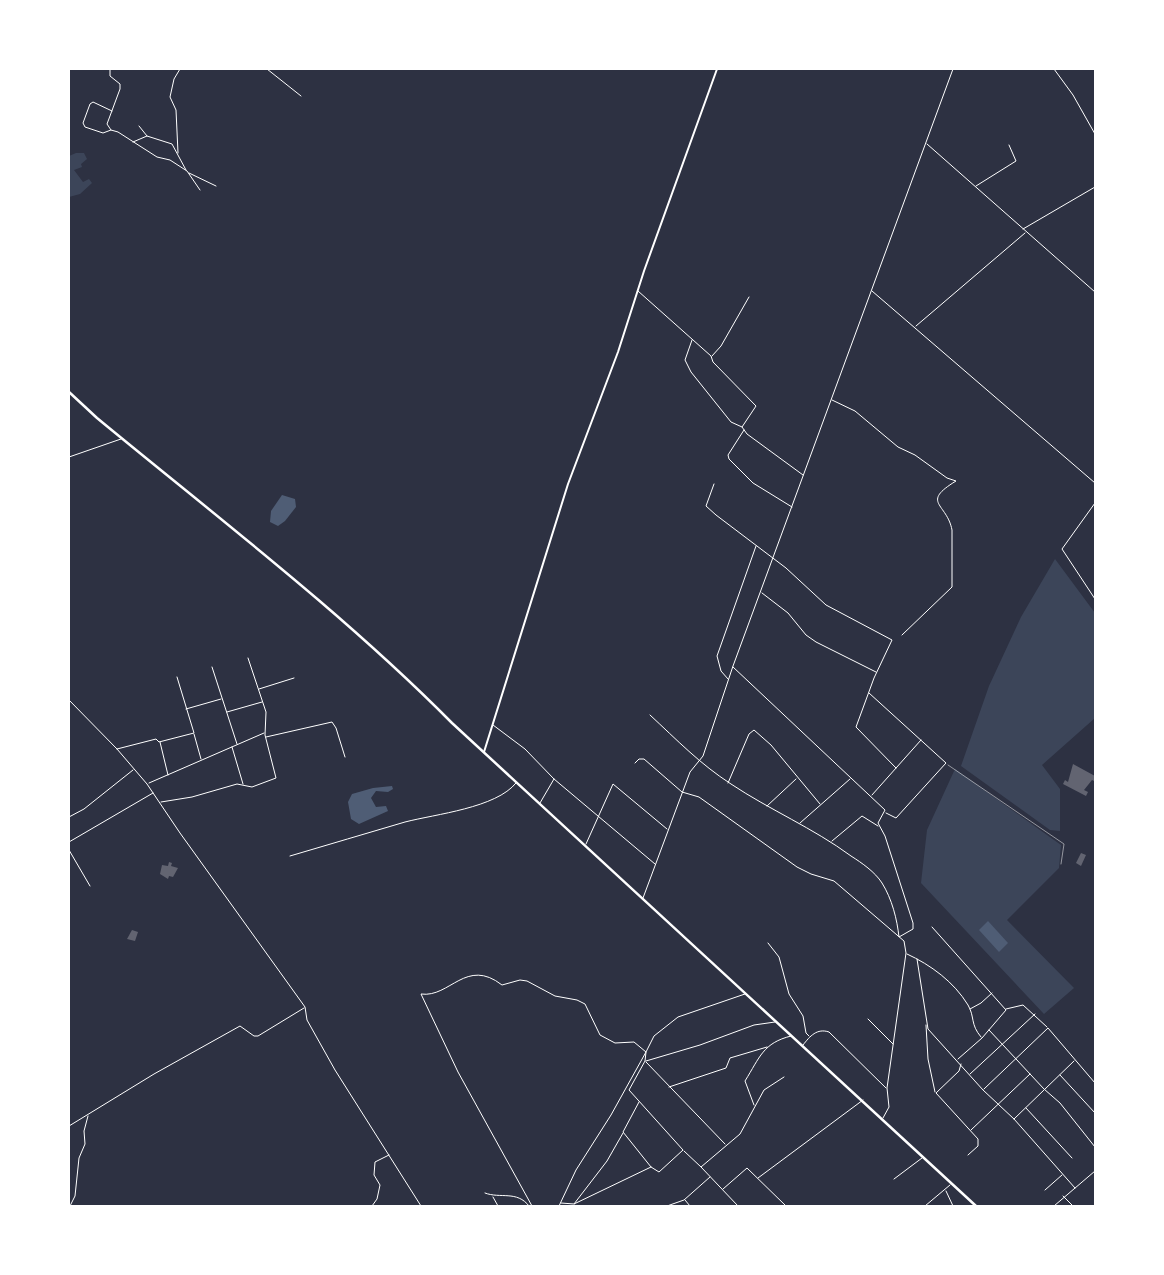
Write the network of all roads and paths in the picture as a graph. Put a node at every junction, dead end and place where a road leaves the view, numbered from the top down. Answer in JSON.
{"nodes":[{"id":1,"x":110,"y":69,"type":"edge"},
{"id":2,"x":180,"y":69,"type":"edge"},
{"id":3,"x":267,"y":69,"type":"edge"},
{"id":4,"x":717,"y":69,"type":"edge"},
{"id":5,"x":953,"y":69,"type":"edge"},
{"id":6,"x":1054,"y":69,"type":"edge"},
{"id":7,"x":301,"y":96,"type":"dead end"},
{"id":8,"x":112,"y":111,"type":"junction"},
{"id":9,"x":139,"y":126,"type":"dead end"},
{"id":10,"x":111,"y":130,"type":"junction"},
{"id":11,"x":1095,"y":134,"type":"edge"},
{"id":12,"x":147,"y":136,"type":"junction"},
{"id":13,"x":133,"y":142,"type":"junction"},
{"id":14,"x":926,"y":144,"type":"junction"},
{"id":15,"x":1008,"y":146,"type":"dead end"},
{"id":16,"x":178,"y":153,"type":"junction"},
{"id":17,"x":187,"y":171,"type":"junction"},
{"id":18,"x":216,"y":186,"type":"dead end"},
{"id":19,"x":974,"y":187,"type":"junction"},
{"id":20,"x":1095,"y":187,"type":"edge"},
{"id":21,"x":200,"y":190,"type":"dead end"},
{"id":22,"x":1022,"y":230,"type":"junction"},
{"id":23,"x":1026,"y":233,"type":"junction"},
{"id":24,"x":638,"y":291,"type":"junction"},
{"id":25,"x":871,"y":291,"type":"junction"},
{"id":26,"x":1095,"y":292,"type":"edge"},
{"id":27,"x":749,"y":297,"type":"dead end"},
{"id":28,"x":915,"y":327,"type":"junction"},
{"id":29,"x":692,"y":339,"type":"junction"},
{"id":30,"x":711,"y":356,"type":"junction"},
{"id":31,"x":69,"y":392,"type":"edge"},
{"id":32,"x":831,"y":400,"type":"junction"},
{"id":33,"x":743,"y":428,"type":"junction"},
{"id":34,"x":122,"y":438,"type":"junction"},
{"id":35,"x":69,"y":457,"type":"edge"},
{"id":36,"x":803,"y":475,"type":"junction"},
{"id":37,"x":1095,"y":483,"type":"edge"},
{"id":38,"x":714,"y":484,"type":"dead end"},
{"id":39,"x":1095,"y":503,"type":"edge"},
{"id":40,"x":792,"y":506,"type":"junction"},
{"id":41,"x":756,"y":545,"type":"junction"},
{"id":42,"x":773,"y":558,"type":"junction"},
{"id":43,"x":762,"y":592,"type":"junction"},
{"id":44,"x":1095,"y":599,"type":"edge"},
{"id":45,"x":902,"y":635,"type":"dead end"},
{"id":46,"x":248,"y":658,"type":"dead end"},
{"id":47,"x":733,"y":666,"type":"junction"},
{"id":48,"x":212,"y":667,"type":"dead end"},
{"id":49,"x":877,"y":672,"type":"junction"},
{"id":50,"x":177,"y":677,"type":"dead end"},
{"id":51,"x":294,"y":678,"type":"dead end"},
{"id":52,"x":728,"y":680,"type":"junction"},
{"id":53,"x":259,"y":689,"type":"junction"},
{"id":54,"x":869,"y":693,"type":"junction"},
{"id":55,"x":221,"y":699,"type":"junction"},
{"id":56,"x":69,"y":700,"type":"edge"},
{"id":57,"x":262,"y":702,"type":"junction"},
{"id":58,"x":186,"y":709,"type":"junction"},
{"id":59,"x":227,"y":712,"type":"junction"},
{"id":60,"x":650,"y":715,"type":"dead end"},
{"id":61,"x":492,"y":725,"type":"junction"},
{"id":62,"x":264,"y":732,"type":"junction"},
{"id":63,"x":194,"y":733,"type":"junction"},
{"id":64,"x":266,"y":738,"type":"junction"},
{"id":65,"x":922,"y":739,"type":"junction"},
{"id":66,"x":159,"y":742,"type":"junction"},
{"id":67,"x":237,"y":744,"type":"junction"},
{"id":68,"x":232,"y":746,"type":"junction"},
{"id":69,"x":117,"y":749,"type":"junction"},
{"id":70,"x":484,"y":752,"type":"junction"},
{"id":71,"x":344,"y":757,"type":"dead end"},
{"id":72,"x":201,"y":759,"type":"junction"},
{"id":73,"x":697,"y":761,"type":"junction"},
{"id":74,"x":634,"y":763,"type":"dead end"},
{"id":75,"x":946,"y":763,"type":"junction"},
{"id":76,"x":896,"y":768,"type":"junction"},
{"id":77,"x":134,"y":770,"type":"junction"},
{"id":78,"x":168,"y":776,"type":"junction"},
{"id":79,"x":554,"y":778,"type":"junction"},
{"id":80,"x":797,"y":778,"type":"junction"},
{"id":81,"x":851,"y":779,"type":"junction"},
{"id":82,"x":728,"y":782,"type":"junction"},
{"id":83,"x":517,"y":783,"type":"junction"},
{"id":84,"x":147,"y":784,"type":"junction"},
{"id":85,"x":244,"y":785,"type":"junction"},
{"id":86,"x":682,"y":792,"type":"junction"},
{"id":87,"x":153,"y":793,"type":"junction"},
{"id":88,"x":872,"y":796,"type":"junction"},
{"id":89,"x":160,"y":802,"type":"junction"},
{"id":90,"x":540,"y":803,"type":"junction"},
{"id":91,"x":820,"y":804,"type":"junction"},
{"id":92,"x":766,"y":806,"type":"junction"},
{"id":93,"x":885,"y":812,"type":"junction"},
{"id":94,"x":69,"y":817,"type":"edge"},
{"id":95,"x":599,"y":818,"type":"junction"},
{"id":96,"x":800,"y":823,"type":"junction"},
{"id":97,"x":878,"y":826,"type":"junction"},
{"id":98,"x":667,"y":829,"type":"junction"},
{"id":99,"x":832,"y":841,"type":"junction"},
{"id":100,"x":69,"y":842,"type":"edge"},
{"id":101,"x":586,"y":846,"type":"junction"},
{"id":102,"x":69,"y":850,"type":"edge"},
{"id":103,"x":290,"y":856,"type":"dead end"},
{"id":104,"x":1061,"y":864,"type":"dead end"},
{"id":105,"x":655,"y":865,"type":"junction"},
{"id":106,"x":90,"y":886,"type":"dead end"},
{"id":107,"x":642,"y":899,"type":"junction"},
{"id":108,"x":932,"y":928,"type":"dead end"},
{"id":109,"x":900,"y":937,"type":"junction"},
{"id":110,"x":768,"y":943,"type":"dead end"},
{"id":111,"x":906,"y":954,"type":"junction"},
{"id":112,"x":917,"y":959,"type":"junction"},
{"id":113,"x":992,"y":992,"type":"junction"},
{"id":114,"x":746,"y":994,"type":"junction"},
{"id":115,"x":305,"y":1007,"type":"junction"},
{"id":116,"x":1006,"y":1009,"type":"junction"},
{"id":117,"x":970,"y":1010,"type":"junction"},
{"id":118,"x":1036,"y":1014,"type":"junction"},
{"id":119,"x":868,"y":1019,"type":"dead end"},
{"id":120,"x":776,"y":1022,"type":"junction"},
{"id":121,"x":926,"y":1024,"type":"junction"},
{"id":122,"x":1048,"y":1028,"type":"junction"},
{"id":123,"x":989,"y":1030,"type":"junction"},
{"id":124,"x":792,"y":1035,"type":"junction"},
{"id":125,"x":809,"y":1036,"type":"junction"},
{"id":126,"x":982,"y":1038,"type":"junction"},
{"id":127,"x":803,"y":1045,"type":"junction"},
{"id":128,"x":893,"y":1045,"type":"junction"},
{"id":129,"x":1003,"y":1045,"type":"junction"},
{"id":130,"x":767,"y":1047,"type":"junction"},
{"id":131,"x":646,"y":1052,"type":"junction"},
{"id":132,"x":957,"y":1059,"type":"junction"},
{"id":133,"x":1017,"y":1060,"type":"junction"},
{"id":134,"x":645,"y":1061,"type":"junction"},
{"id":135,"x":1075,"y":1061,"type":"junction"},
{"id":136,"x":961,"y":1064,"type":"junction"},
{"id":137,"x":970,"y":1074,"type":"junction"},
{"id":138,"x":1030,"y":1074,"type":"junction"},
{"id":139,"x":1060,"y":1074,"type":"junction"},
{"id":140,"x":784,"y":1077,"type":"dead end"},
{"id":141,"x":1095,"y":1083,"type":"edge"},
{"id":142,"x":669,"y":1087,"type":"junction"},
{"id":143,"x":887,"y":1088,"type":"junction"},
{"id":144,"x":983,"y":1090,"type":"junction"},
{"id":145,"x":1044,"y":1090,"type":"junction"},
{"id":146,"x":936,"y":1093,"type":"junction"},
{"id":147,"x":863,"y":1100,"type":"junction"},
{"id":148,"x":639,"y":1102,"type":"junction"},
{"id":149,"x":754,"y":1105,"type":"junction"},
{"id":150,"x":998,"y":1105,"type":"junction"},
{"id":151,"x":1025,"y":1107,"type":"junction"},
{"id":152,"x":1095,"y":1113,"type":"edge"},
{"id":153,"x":89,"y":1114,"type":"junction"},
{"id":154,"x":882,"y":1119,"type":"junction"},
{"id":155,"x":1014,"y":1119,"type":"junction"},
{"id":156,"x":69,"y":1126,"type":"edge"},
{"id":157,"x":970,"y":1130,"type":"junction"},
{"id":158,"x":623,"y":1132,"type":"junction"},
{"id":159,"x":725,"y":1144,"type":"junction"},
{"id":160,"x":1095,"y":1147,"type":"edge"},
{"id":161,"x":683,"y":1150,"type":"junction"},
{"id":162,"x":390,"y":1155,"type":"junction"},
{"id":163,"x":968,"y":1155,"type":"dead end"},
{"id":164,"x":922,"y":1157,"type":"junction"},
{"id":165,"x":1072,"y":1158,"type":"dead end"},
{"id":166,"x":651,"y":1167,"type":"junction"},
{"id":167,"x":700,"y":1167,"type":"junction"},
{"id":168,"x":1095,"y":1171,"type":"edge"},
{"id":169,"x":1062,"y":1174,"type":"junction"},
{"id":170,"x":710,"y":1176,"type":"junction"},
{"id":171,"x":758,"y":1178,"type":"junction"},
{"id":172,"x":894,"y":1179,"type":"dead end"},
{"id":173,"x":951,"y":1184,"type":"junction"},
{"id":174,"x":1075,"y":1188,"type":"junction"},
{"id":175,"x":723,"y":1189,"type":"junction"},
{"id":176,"x":1045,"y":1190,"type":"dead end"},
{"id":177,"x":945,"y":1191,"type":"junction"},
{"id":178,"x":485,"y":1193,"type":"dead end"},
{"id":179,"x":493,"y":1196,"type":"junction"},
{"id":180,"x":1064,"y":1196,"type":"junction"},
{"id":181,"x":684,"y":1200,"type":"junction"},
{"id":182,"x":560,"y":1203,"type":"junction"},
{"id":183,"x":574,"y":1204,"type":"junction"},
{"id":184,"x":70,"y":1206,"type":"edge"},
{"id":185,"x":372,"y":1206,"type":"edge"},
{"id":186,"x":422,"y":1206,"type":"edge"},
{"id":187,"x":498,"y":1206,"type":"edge"},
{"id":188,"x":529,"y":1206,"type":"edge"},
{"id":189,"x":532,"y":1206,"type":"edge"},
{"id":190,"x":559,"y":1206,"type":"edge"},
{"id":191,"x":667,"y":1206,"type":"edge"},
{"id":192,"x":690,"y":1206,"type":"edge"},
{"id":193,"x":738,"y":1206,"type":"edge"},
{"id":194,"x":786,"y":1206,"type":"edge"},
{"id":195,"x":924,"y":1206,"type":"edge"},
{"id":196,"x":954,"y":1206,"type":"edge"},
{"id":197,"x":976,"y":1206,"type":"edge"},
{"id":198,"x":1054,"y":1206,"type":"edge"},
{"id":199,"x":1073,"y":1206,"type":"edge"}],
"edges":[{"from":1,"to":8,"type":"street"},
{"from":2,"to":16,"type":"street"},
{"from":3,"to":7,"type":"street"},
{"from":4,"to":24,"type":"street"},
{"from":5,"to":14,"type":"street"},
{"from":6,"to":11,"type":"street"},
{"from":8,"to":10,"type":"street"},
{"from":8,"to":10,"type":"street"},
{"from":9,"to":12,"type":"street"},
{"from":10,"to":13,"type":"street"},
{"from":12,"to":13,"type":"street"},
{"from":12,"to":16,"type":"street"},
{"from":13,"to":17,"type":"street"},
{"from":14,"to":19,"type":"street"},
{"from":14,"to":25,"type":"street"},
{"from":15,"to":19,"type":"street"},
{"from":16,"to":17,"type":"street"},
{"from":17,"to":18,"type":"street"},
{"from":17,"to":21,"type":"street"},
{"from":19,"to":22,"type":"street"},
{"from":20,"to":22,"type":"street"},
{"from":22,"to":23,"type":"street"},
{"from":23,"to":26,"type":"street"},
{"from":23,"to":28,"type":"street"},
{"from":24,"to":29,"type":"street"},
{"from":24,"to":61,"type":"street"},
{"from":25,"to":28,"type":"street"},
{"from":25,"to":32,"type":"street"},
{"from":27,"to":30,"type":"street"},
{"from":28,"to":37,"type":"street"},
{"from":29,"to":30,"type":"street"},
{"from":29,"to":33,"type":"street"},
{"from":30,"to":33,"type":"street"},
{"from":31,"to":34,"type":"highway"},
{"from":32,"to":36,"type":"street"},
{"from":32,"to":45,"type":"street"},
{"from":33,"to":36,"type":"street"},
{"from":33,"to":40,"type":"street"},
{"from":34,"to":35,"type":"street"},
{"from":34,"to":70,"type":"highway"},
{"from":36,"to":40,"type":"street"},
{"from":38,"to":41,"type":"street"},
{"from":39,"to":44,"type":"street"},
{"from":40,"to":42,"type":"street"},
{"from":41,"to":42,"type":"street"},
{"from":41,"to":52,"type":"street"},
{"from":42,"to":43,"type":"street"},
{"from":42,"to":49,"type":"street"},
{"from":43,"to":47,"type":"street"},
{"from":43,"to":49,"type":"street"},
{"from":46,"to":53,"type":"street"},
{"from":47,"to":52,"type":"street"},
{"from":47,"to":81,"type":"street"},
{"from":48,"to":55,"type":"street"},
{"from":49,"to":54,"type":"street"},
{"from":50,"to":58,"type":"street"},
{"from":51,"to":53,"type":"street"},
{"from":52,"to":73,"type":"street"},
{"from":53,"to":57,"type":"street"},
{"from":54,"to":65,"type":"street"},
{"from":54,"to":76,"type":"street"},
{"from":55,"to":58,"type":"street"},
{"from":55,"to":59,"type":"street"},
{"from":56,"to":69,"type":"street"},
{"from":57,"to":59,"type":"street"},
{"from":57,"to":62,"type":"street"},
{"from":58,"to":63,"type":"street"},
{"from":59,"to":67,"type":"street"},
{"from":60,"to":73,"type":"street"},
{"from":61,"to":70,"type":"street"},
{"from":61,"to":79,"type":"street"},
{"from":62,"to":64,"type":"street"},
{"from":62,"to":67,"type":"street"},
{"from":63,"to":66,"type":"street"},
{"from":63,"to":72,"type":"street"},
{"from":64,"to":71,"type":"street"},
{"from":64,"to":85,"type":"street"},
{"from":65,"to":75,"type":"street"},
{"from":65,"to":76,"type":"street"},
{"from":66,"to":69,"type":"street"},
{"from":66,"to":78,"type":"street"},
{"from":67,"to":68,"type":"street"},
{"from":68,"to":72,"type":"street"},
{"from":68,"to":85,"type":"street"},
{"from":69,"to":77,"type":"street"},
{"from":70,"to":83,"type":"highway"},
{"from":72,"to":78,"type":"street"},
{"from":73,"to":82,"type":"street"},
{"from":73,"to":86,"type":"street"},
{"from":74,"to":86,"type":"street"},
{"from":75,"to":93,"type":"street"},
{"from":75,"to":104,"type":"path"},
{"from":76,"to":88,"type":"street"},
{"from":77,"to":84,"type":"street"},
{"from":77,"to":94,"type":"street"},
{"from":78,"to":84,"type":"street"},
{"from":79,"to":90,"type":"street"},
{"from":79,"to":95,"type":"street"},
{"from":80,"to":82,"type":"street"},
{"from":80,"to":91,"type":"street"},
{"from":80,"to":92,"type":"street"},
{"from":81,"to":88,"type":"street"},
{"from":81,"to":91,"type":"street"},
{"from":82,"to":92,"type":"street"},
{"from":83,"to":90,"type":"highway"},
{"from":83,"to":103,"type":"street"},
{"from":84,"to":87,"type":"street"},
{"from":85,"to":89,"type":"street"},
{"from":86,"to":98,"type":"street"},
{"from":86,"to":109,"type":"street"},
{"from":87,"to":89,"type":"street"},
{"from":87,"to":100,"type":"street"},
{"from":88,"to":93,"type":"street"},
{"from":89,"to":115,"type":"street"},
{"from":90,"to":101,"type":"highway"},
{"from":91,"to":96,"type":"street"},
{"from":92,"to":96,"type":"street"},
{"from":93,"to":97,"type":"street"},
{"from":95,"to":98,"type":"street"},
{"from":95,"to":101,"type":"street"},
{"from":95,"to":105,"type":"street"},
{"from":96,"to":99,"type":"street"},
{"from":97,"to":99,"type":"street"},
{"from":97,"to":109,"type":"street"},
{"from":98,"to":105,"type":"street"},
{"from":99,"to":109,"type":"street"},
{"from":101,"to":107,"type":"highway"},
{"from":102,"to":106,"type":"street"},
{"from":105,"to":107,"type":"street"},
{"from":107,"to":114,"type":"highway"},
{"from":108,"to":113,"type":"street"},
{"from":109,"to":111,"type":"street"},
{"from":110,"to":125,"type":"street"},
{"from":111,"to":112,"type":"street"},
{"from":111,"to":128,"type":"street"},
{"from":112,"to":117,"type":"street"},
{"from":112,"to":121,"type":"street"},
{"from":113,"to":116,"type":"street"},
{"from":113,"to":117,"type":"street"},
{"from":114,"to":120,"type":"highway"},
{"from":114,"to":131,"type":"street"},
{"from":115,"to":153,"type":"street"},
{"from":115,"to":162,"type":"street"},
{"from":116,"to":118,"type":"street"},
{"from":116,"to":123,"type":"street"},
{"from":117,"to":126,"type":"street"},
{"from":118,"to":122,"type":"street"},
{"from":118,"to":129,"type":"street"},
{"from":119,"to":128,"type":"street"},
{"from":120,"to":124,"type":"highway"},
{"from":120,"to":134,"type":"street"},
{"from":121,"to":132,"type":"street"},
{"from":121,"to":146,"type":"street"},
{"from":122,"to":133,"type":"street"},
{"from":122,"to":135,"type":"street"},
{"from":123,"to":126,"type":"street"},
{"from":123,"to":129,"type":"street"},
{"from":124,"to":127,"type":"highway"},
{"from":124,"to":130,"type":"street"},
{"from":125,"to":127,"type":"street"},
{"from":125,"to":143,"type":"street"},
{"from":126,"to":132,"type":"street"},
{"from":127,"to":147,"type":"highway"},
{"from":128,"to":143,"type":"street"},
{"from":129,"to":133,"type":"street"},
{"from":129,"to":137,"type":"street"},
{"from":130,"to":142,"type":"street"},
{"from":130,"to":149,"type":"street"},
{"from":131,"to":134,"type":"street"},
{"from":131,"to":182,"type":"street"},
{"from":131,"to":189,"type":"street"},
{"from":132,"to":136,"type":"street"},
{"from":133,"to":138,"type":"street"},
{"from":133,"to":144,"type":"street"},
{"from":134,"to":142,"type":"street"},
{"from":134,"to":148,"type":"street"},
{"from":135,"to":139,"type":"street"},
{"from":135,"to":141,"type":"street"},
{"from":136,"to":137,"type":"street"},
{"from":136,"to":146,"type":"street"},
{"from":137,"to":144,"type":"street"},
{"from":138,"to":145,"type":"street"},
{"from":138,"to":150,"type":"street"},
{"from":139,"to":145,"type":"street"},
{"from":139,"to":152,"type":"street"},
{"from":140,"to":149,"type":"street"},
{"from":142,"to":159,"type":"street"},
{"from":143,"to":154,"type":"street"},
{"from":144,"to":150,"type":"street"},
{"from":145,"to":151,"type":"street"},
{"from":145,"to":160,"type":"street"},
{"from":146,"to":157,"type":"street"},
{"from":147,"to":154,"type":"highway"},
{"from":147,"to":171,"type":"street"},
{"from":148,"to":158,"type":"street"},
{"from":148,"to":161,"type":"street"},
{"from":149,"to":159,"type":"street"},
{"from":150,"to":155,"type":"street"},
{"from":150,"to":157,"type":"street"},
{"from":151,"to":155,"type":"street"},
{"from":151,"to":165,"type":"street"},
{"from":153,"to":156,"type":"street"},
{"from":153,"to":184,"type":"street"},
{"from":154,"to":164,"type":"highway"},
{"from":155,"to":169,"type":"street"},
{"from":157,"to":163,"type":"street"},
{"from":158,"to":166,"type":"street"},
{"from":158,"to":183,"type":"street"},
{"from":159,"to":167,"type":"street"},
{"from":161,"to":166,"type":"street"},
{"from":161,"to":167,"type":"street"},
{"from":162,"to":185,"type":"street"},
{"from":162,"to":186,"type":"street"},
{"from":164,"to":172,"type":"street"},
{"from":164,"to":173,"type":"highway"},
{"from":166,"to":183,"type":"street"},
{"from":167,"to":170,"type":"street"},
{"from":168,"to":174,"type":"street"},
{"from":169,"to":174,"type":"street"},
{"from":169,"to":176,"type":"street"},
{"from":170,"to":175,"type":"street"},
{"from":170,"to":181,"type":"street"},
{"from":171,"to":175,"type":"street"},
{"from":171,"to":194,"type":"street"},
{"from":173,"to":177,"type":"street"},
{"from":173,"to":197,"type":"highway"},
{"from":174,"to":180,"type":"street"},
{"from":175,"to":193,"type":"street"},
{"from":177,"to":195,"type":"street"},
{"from":177,"to":196,"type":"street"},
{"from":178,"to":179,"type":"street"},
{"from":179,"to":187,"type":"street"},
{"from":179,"to":188,"type":"street"},
{"from":180,"to":198,"type":"street"},
{"from":180,"to":199,"type":"street"},
{"from":181,"to":191,"type":"street"},
{"from":181,"to":192,"type":"street"},
{"from":182,"to":183,"type":"street"},
{"from":182,"to":190,"type":"street"}]}
